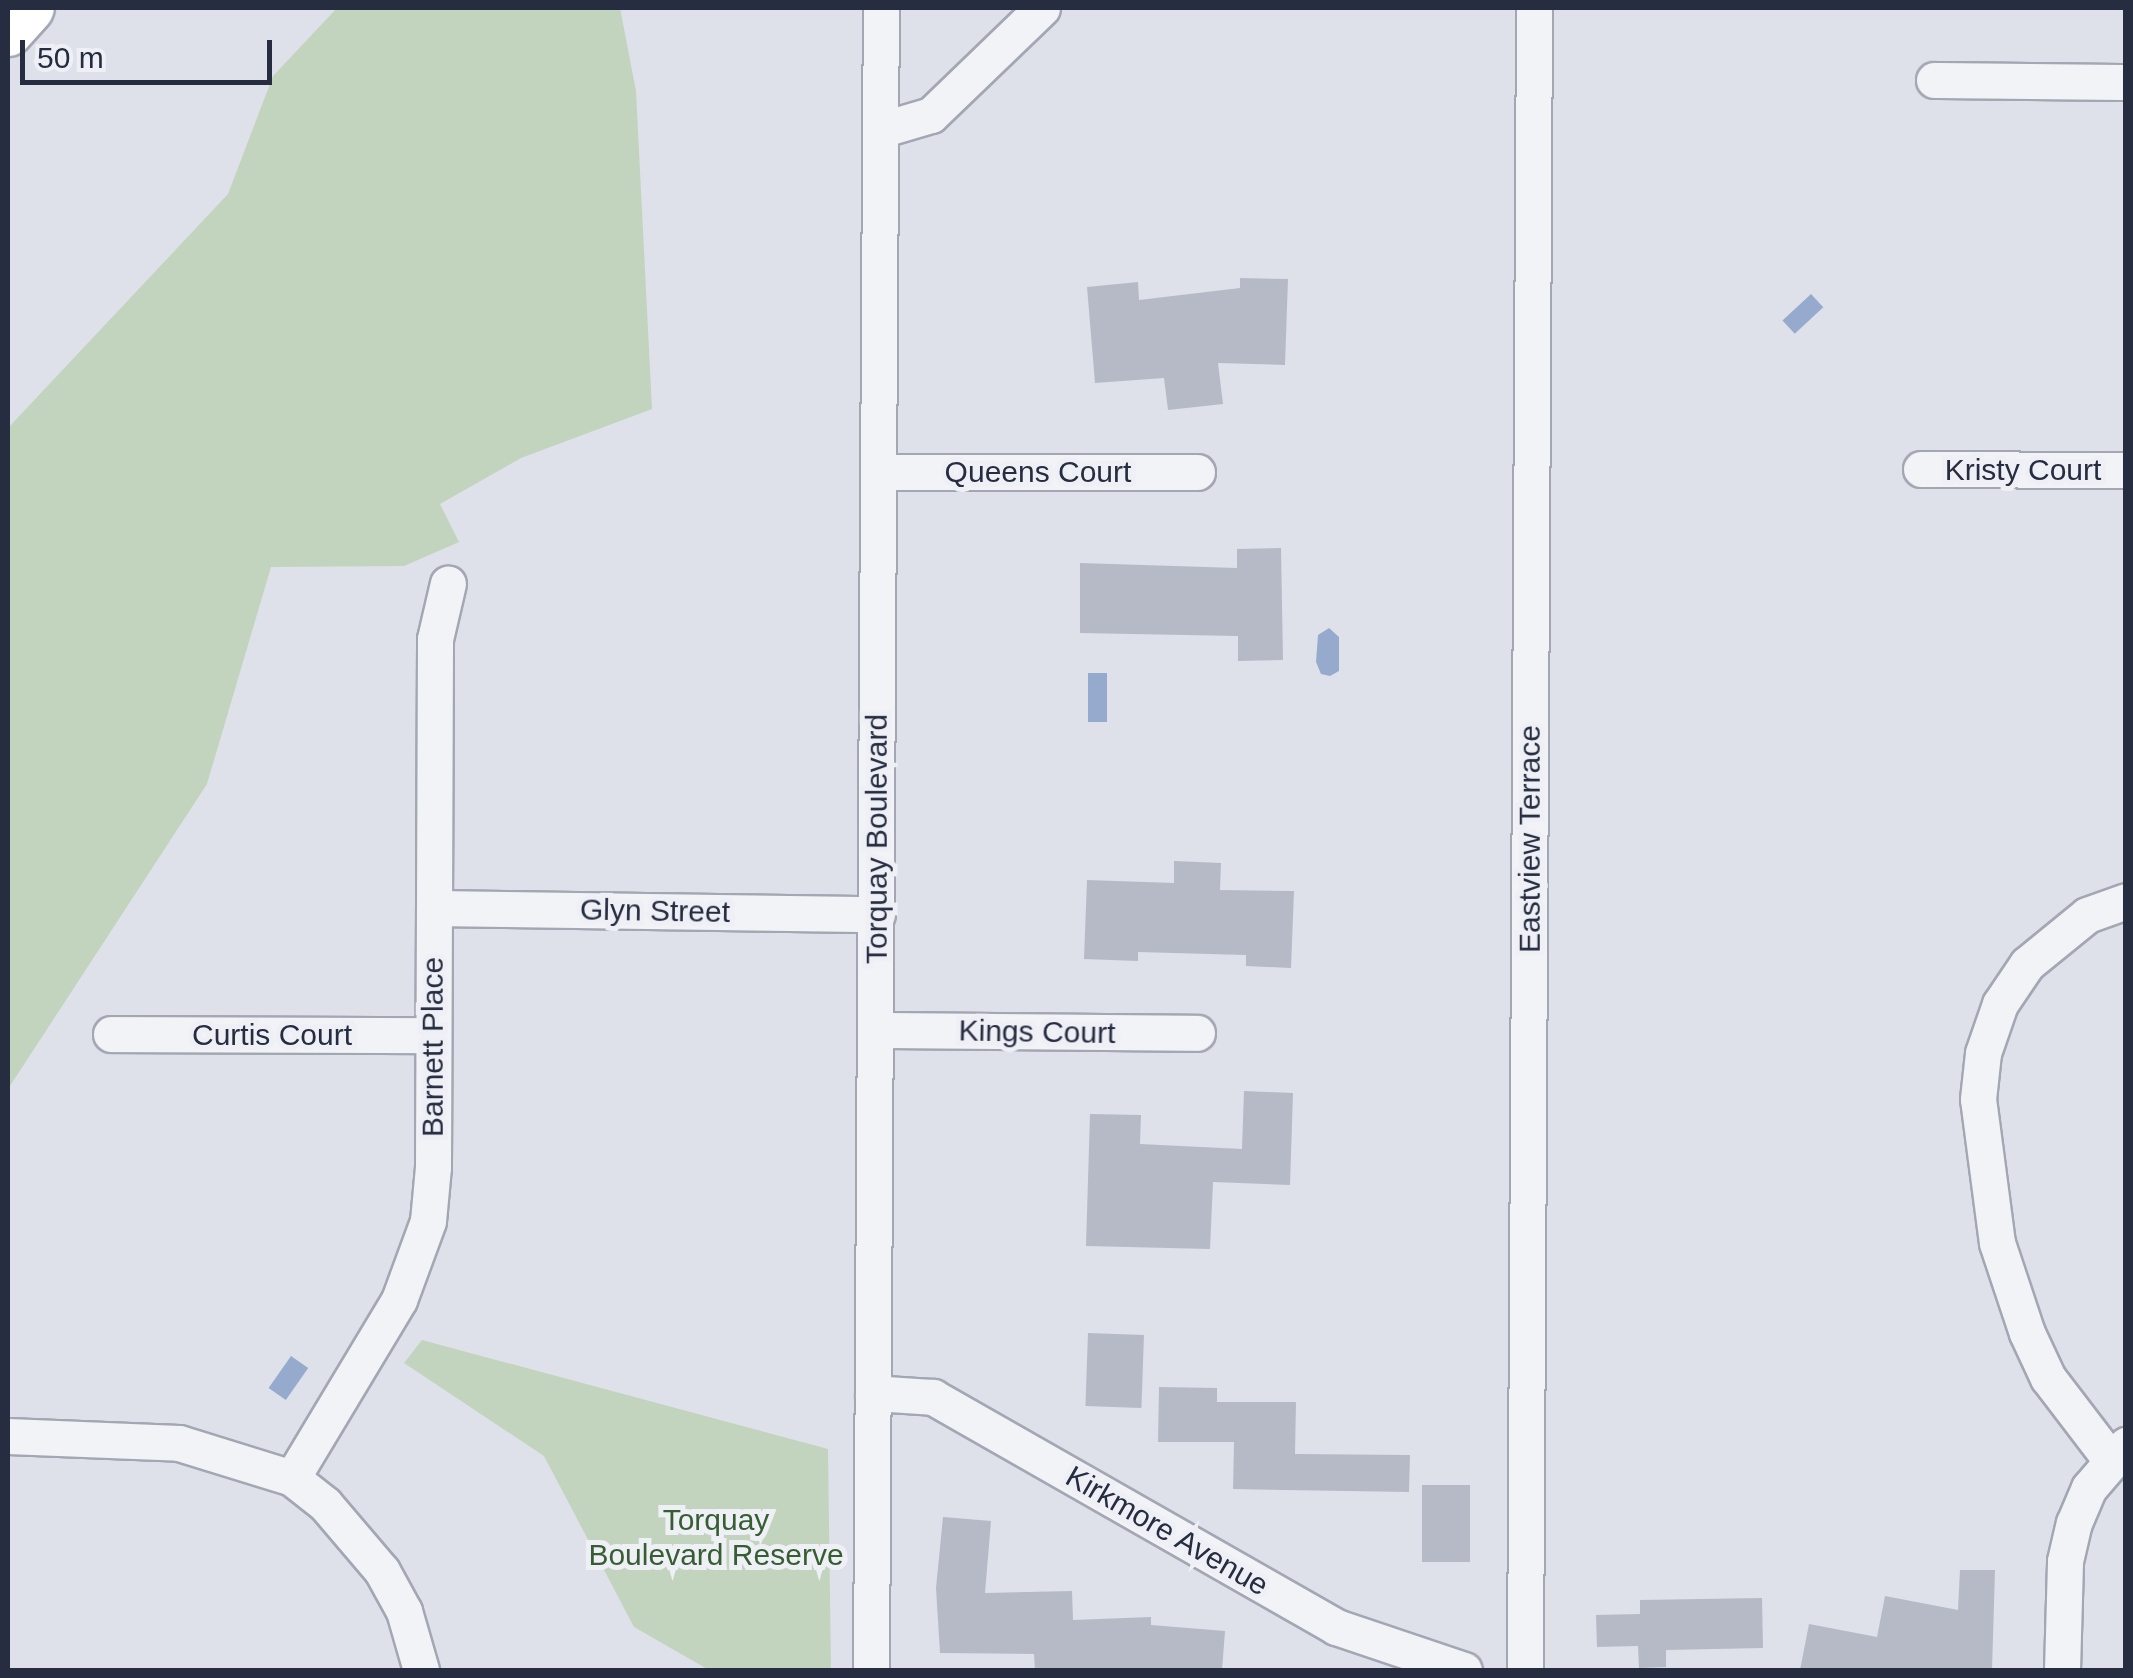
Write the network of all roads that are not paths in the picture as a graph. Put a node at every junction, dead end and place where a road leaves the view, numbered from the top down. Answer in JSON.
{"nodes":[{"id":1,"x":28,"y":8,"type":"edge"},
{"id":2,"x":881,"y":8,"type":"edge"},
{"id":3,"x":1042,"y":8,"type":"edge"},
{"id":4,"x":1534,"y":8,"type":"edge"},
{"id":5,"x":8,"y":31,"type":"edge"},
{"id":6,"x":1934,"y":80,"type":"dead end"},
{"id":7,"x":2126,"y":82,"type":"edge"},
{"id":8,"x":880,"y":130,"type":"junction"},
{"id":9,"x":1920,"y":469,"type":"dead end"},
{"id":10,"x":2126,"y":470,"type":"edge"},
{"id":11,"x":879,"y":472,"type":"junction"},
{"id":12,"x":1197,"y":472,"type":"dead end"},
{"id":13,"x":448,"y":583,"type":"dead end"},
{"id":14,"x":2126,"y":901,"type":"edge"},
{"id":15,"x":434,"y":908,"type":"junction"},
{"id":16,"x":877,"y":914,"type":"junction"},
{"id":17,"x":877,"y":1030,"type":"junction"},
{"id":18,"x":1197,"y":1033,"type":"dead end"},
{"id":19,"x":111,"y":1034,"type":"dead end"},
{"id":20,"x":432,"y":1036,"type":"junction"},
{"id":21,"x":873,"y":1392,"type":"junction"},
{"id":22,"x":8,"y":1436,"type":"edge"},
{"id":23,"x":2118,"y":1452,"type":"edge"},
{"id":24,"x":292,"y":1478,"type":"junction"},
{"id":25,"x":421,"y":1670,"type":"edge"},
{"id":26,"x":871,"y":1670,"type":"edge"},
{"id":27,"x":1464,"y":1670,"type":"edge"},
{"id":28,"x":1525,"y":1670,"type":"edge"},
{"id":29,"x":2062,"y":1670,"type":"edge"}],
"edges":[{"from":1,"to":5,"type":"street"},
{"from":2,"to":8,"type":"street","name":"Torquay Boulevard"},
{"from":3,"to":8,"type":"street"},
{"from":4,"to":28,"type":"street","name":"Eastview Terrace"},
{"from":6,"to":7,"type":"street"},
{"from":8,"to":11,"type":"street","name":"Torquay Boulevard"},
{"from":9,"to":10,"type":"street","name":"Kristy Court"},
{"from":11,"to":12,"type":"street","name":"Queens Court"},
{"from":11,"to":16,"type":"street","name":"Torquay Boulevard"},
{"from":13,"to":15,"type":"street","name":"Barnett Place"},
{"from":14,"to":23,"type":"street"},
{"from":15,"to":16,"type":"street","name":"Glyn Street"},
{"from":15,"to":20,"type":"street","name":"Barnett Place"},
{"from":16,"to":17,"type":"street","name":"Torquay Boulevard"},
{"from":17,"to":18,"type":"street","name":"Kings Court"},
{"from":17,"to":21,"type":"street","name":"Torquay Boulevard"},
{"from":19,"to":20,"type":"street","name":"Curtis Court"},
{"from":20,"to":24,"type":"street","name":"Barnett Place"},
{"from":21,"to":26,"type":"street","name":"Torquay Boulevard"},
{"from":21,"to":27,"type":"street","name":"Kirkmore Avenue"},
{"from":22,"to":24,"type":"street"},
{"from":23,"to":29,"type":"street"},
{"from":24,"to":25,"type":"street"}]}
